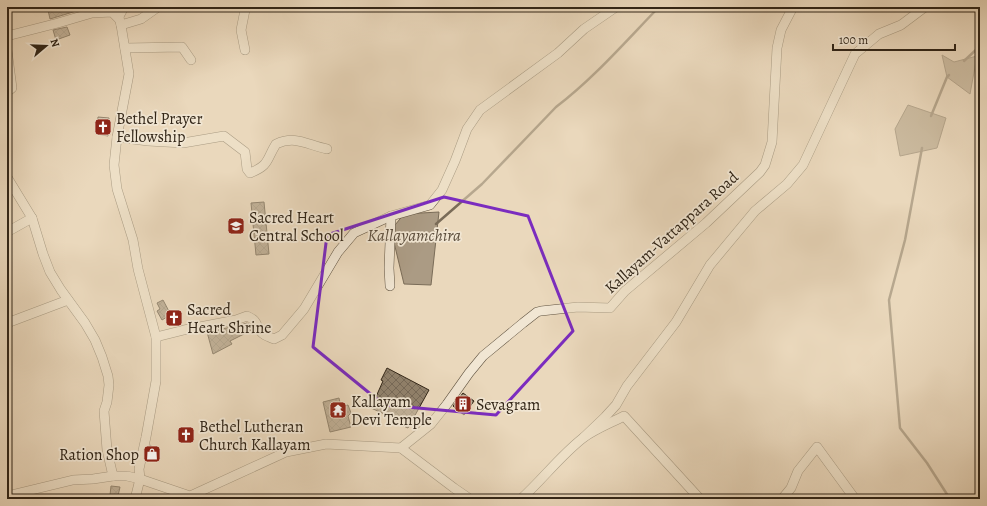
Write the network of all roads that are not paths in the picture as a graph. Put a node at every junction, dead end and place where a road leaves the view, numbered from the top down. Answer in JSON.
{"nodes":[{"id":1,"x":116,"y":7,"type":"edge"},
{"id":2,"x":124,"y":7,"type":"edge"},
{"id":3,"x":158,"y":7,"type":"edge"},
{"id":4,"x":244,"y":7,"type":"edge"},
{"id":5,"x":616,"y":7,"type":"edge"},
{"id":6,"x":793,"y":7,"type":"edge"},
{"id":7,"x":925,"y":7,"type":"edge"},
{"id":8,"x":120,"y":22,"type":"junction"},
{"id":9,"x":7,"y":36,"type":"edge"},
{"id":10,"x":125,"y":48,"type":"junction"},
{"id":11,"x":7,"y":50,"type":"edge"},
{"id":12,"x":245,"y":50,"type":"dead end"},
{"id":13,"x":191,"y":60,"type":"dead end"},
{"id":14,"x":7,"y":92,"type":"edge"},
{"id":15,"x":117,"y":137,"type":"junction"},
{"id":16,"x":327,"y":149,"type":"dead end"},
{"id":17,"x":7,"y":177,"type":"edge"},
{"id":18,"x":391,"y":216,"type":"junction"},
{"id":19,"x":32,"y":218,"type":"junction"},
{"id":20,"x":7,"y":232,"type":"edge"},
{"id":21,"x":390,"y":286,"type":"dead end"},
{"id":22,"x":68,"y":300,"type":"junction"},
{"id":23,"x":7,"y":323,"type":"edge"},
{"id":24,"x":156,"y":337,"type":"junction"},
{"id":25,"x":584,"y":437,"type":"junction"},
{"id":26,"x":401,"y":448,"type":"junction"},
{"id":27,"x":113,"y":476,"type":"junction"},
{"id":28,"x":140,"y":479,"type":"junction"},
{"id":29,"x":190,"y":497,"type":"edge"},
{"id":30,"x":7,"y":498,"type":"edge"},
{"id":31,"x":135,"y":499,"type":"edge"},
{"id":32,"x":470,"y":499,"type":"edge"},
{"id":33,"x":521,"y":499,"type":"edge"},
{"id":34,"x":700,"y":499,"type":"edge"},
{"id":35,"x":782,"y":499,"type":"edge"},
{"id":36,"x":855,"y":499,"type":"edge"}],
"edges":[{"from":1,"to":8,"type":"street"},
{"from":2,"to":8,"type":"street"},
{"from":3,"to":8,"type":"street"},
{"from":4,"to":12,"type":"street"},
{"from":5,"to":18,"type":"street"},
{"from":6,"to":26,"type":"street","name":"Kallayam-Vattappara Road"},
{"from":7,"to":25,"type":"street"},
{"from":8,"to":9,"type":"street"},
{"from":8,"to":10,"type":"street"},
{"from":10,"to":13,"type":"street"},
{"from":10,"to":15,"type":"street"},
{"from":11,"to":14,"type":"street"},
{"from":15,"to":16,"type":"street"},
{"from":15,"to":24,"type":"street"},
{"from":17,"to":19,"type":"street"},
{"from":18,"to":21,"type":"street"},
{"from":18,"to":24,"type":"street"},
{"from":19,"to":20,"type":"street"},
{"from":19,"to":22,"type":"street"},
{"from":22,"to":23,"type":"street"},
{"from":22,"to":27,"type":"street"},
{"from":24,"to":28,"type":"street"},
{"from":25,"to":33,"type":"street"},
{"from":25,"to":34,"type":"street"},
{"from":26,"to":29,"type":"street"},
{"from":26,"to":32,"type":"street"},
{"from":27,"to":28,"type":"street"},
{"from":27,"to":30,"type":"street"},
{"from":28,"to":29,"type":"street"},
{"from":28,"to":31,"type":"street"},
{"from":35,"to":36,"type":"street"}]}
